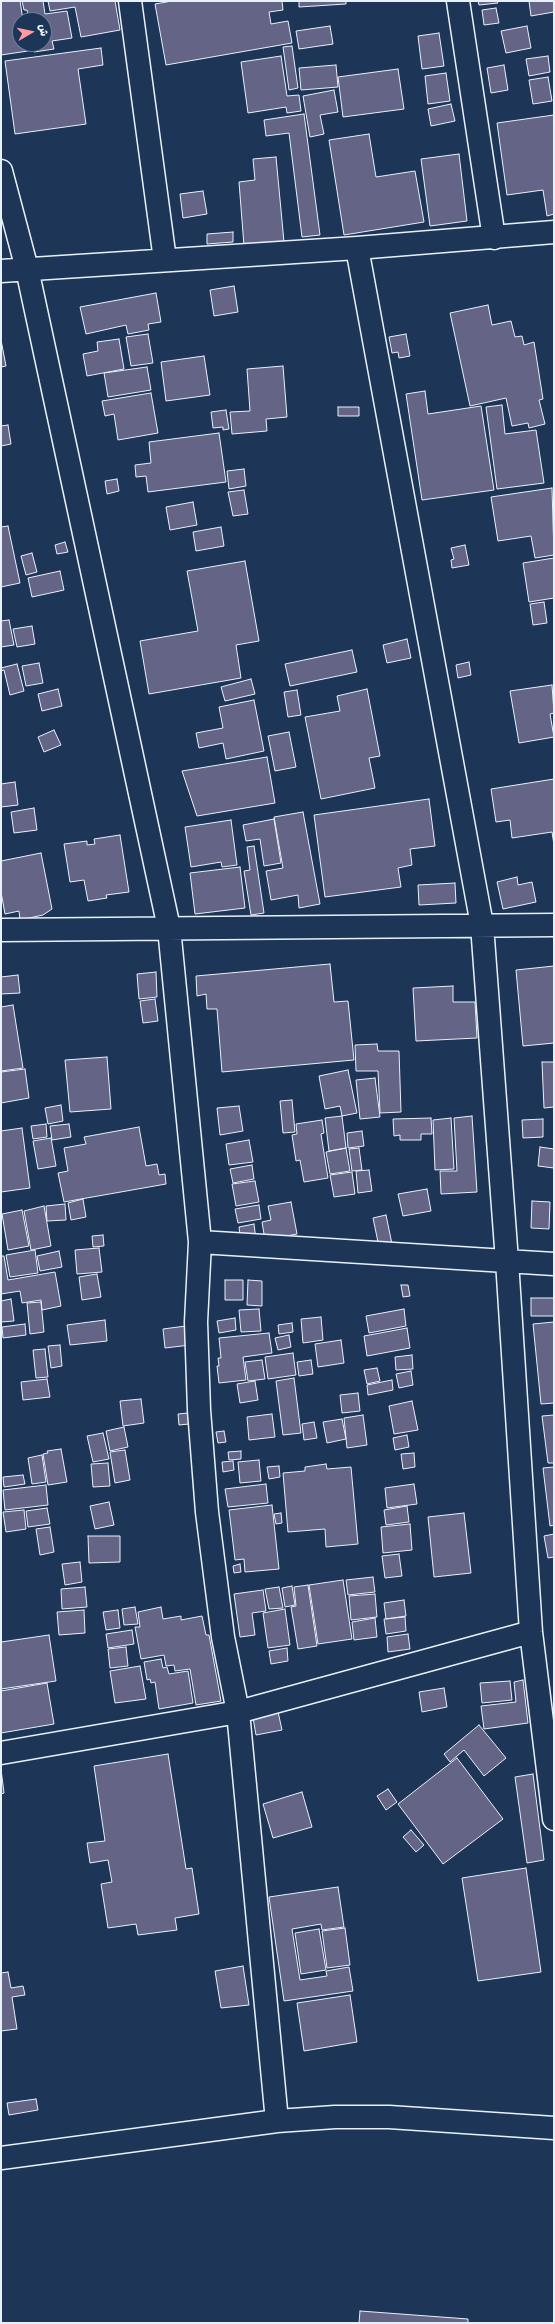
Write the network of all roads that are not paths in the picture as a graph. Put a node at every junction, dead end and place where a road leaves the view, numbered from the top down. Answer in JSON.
{"nodes":[{"id":1,"x":130,"y":1,"type":"edge"},
{"id":2,"x":458,"y":1,"type":"edge"},
{"id":3,"x":1,"y":171,"type":"edge"},
{"id":4,"x":554,"y":232,"type":"edge"},
{"id":5,"x":494,"y":238,"type":"junction"},
{"id":6,"x":357,"y":248,"type":"junction"},
{"id":7,"x":165,"y":260,"type":"junction"},
{"id":8,"x":27,"y":269,"type":"junction"},
{"id":9,"x":1,"y":271,"type":"edge"},
{"id":10,"x":482,"y":925,"type":"junction"},
{"id":11,"x":554,"y":925,"type":"edge"},
{"id":12,"x":169,"y":928,"type":"junction"},
{"id":13,"x":1,"y":930,"type":"edge"},
{"id":14,"x":200,"y":1242,"type":"junction"},
{"id":15,"x":507,"y":1262,"type":"junction"},
{"id":16,"x":554,"y":1264,"type":"edge"},
{"id":17,"x":531,"y":1632,"type":"junction"},
{"id":18,"x":238,"y":1712,"type":"junction"},
{"id":19,"x":1,"y":1753,"type":"edge"},
{"id":20,"x":554,"y":1820,"type":"edge"},
{"id":21,"x":278,"y":2121,"type":"junction"},
{"id":22,"x":554,"y":2128,"type":"edge"},
{"id":23,"x":1,"y":2158,"type":"edge"}],
"edges":[{"from":1,"to":7,"type":"street"},
{"from":2,"to":5,"type":"street"},
{"from":3,"to":8,"type":"street"},
{"from":4,"to":5,"type":"street"},
{"from":5,"to":6,"type":"street"},
{"from":6,"to":7,"type":"street"},
{"from":6,"to":10,"type":"street"},
{"from":7,"to":8,"type":"street"},
{"from":8,"to":9,"type":"street"},
{"from":8,"to":12,"type":"street"},
{"from":10,"to":11,"type":"street"},
{"from":10,"to":12,"type":"street"},
{"from":10,"to":15,"type":"street"},
{"from":12,"to":13,"type":"street"},
{"from":12,"to":14,"type":"street"},
{"from":14,"to":15,"type":"street"},
{"from":14,"to":18,"type":"street"},
{"from":15,"to":16,"type":"street"},
{"from":15,"to":17,"type":"street"},
{"from":17,"to":18,"type":"street"},
{"from":17,"to":20,"type":"street"},
{"from":18,"to":19,"type":"street"},
{"from":18,"to":21,"type":"street"},
{"from":21,"to":22,"type":"street"},
{"from":21,"to":23,"type":"street"}]}
